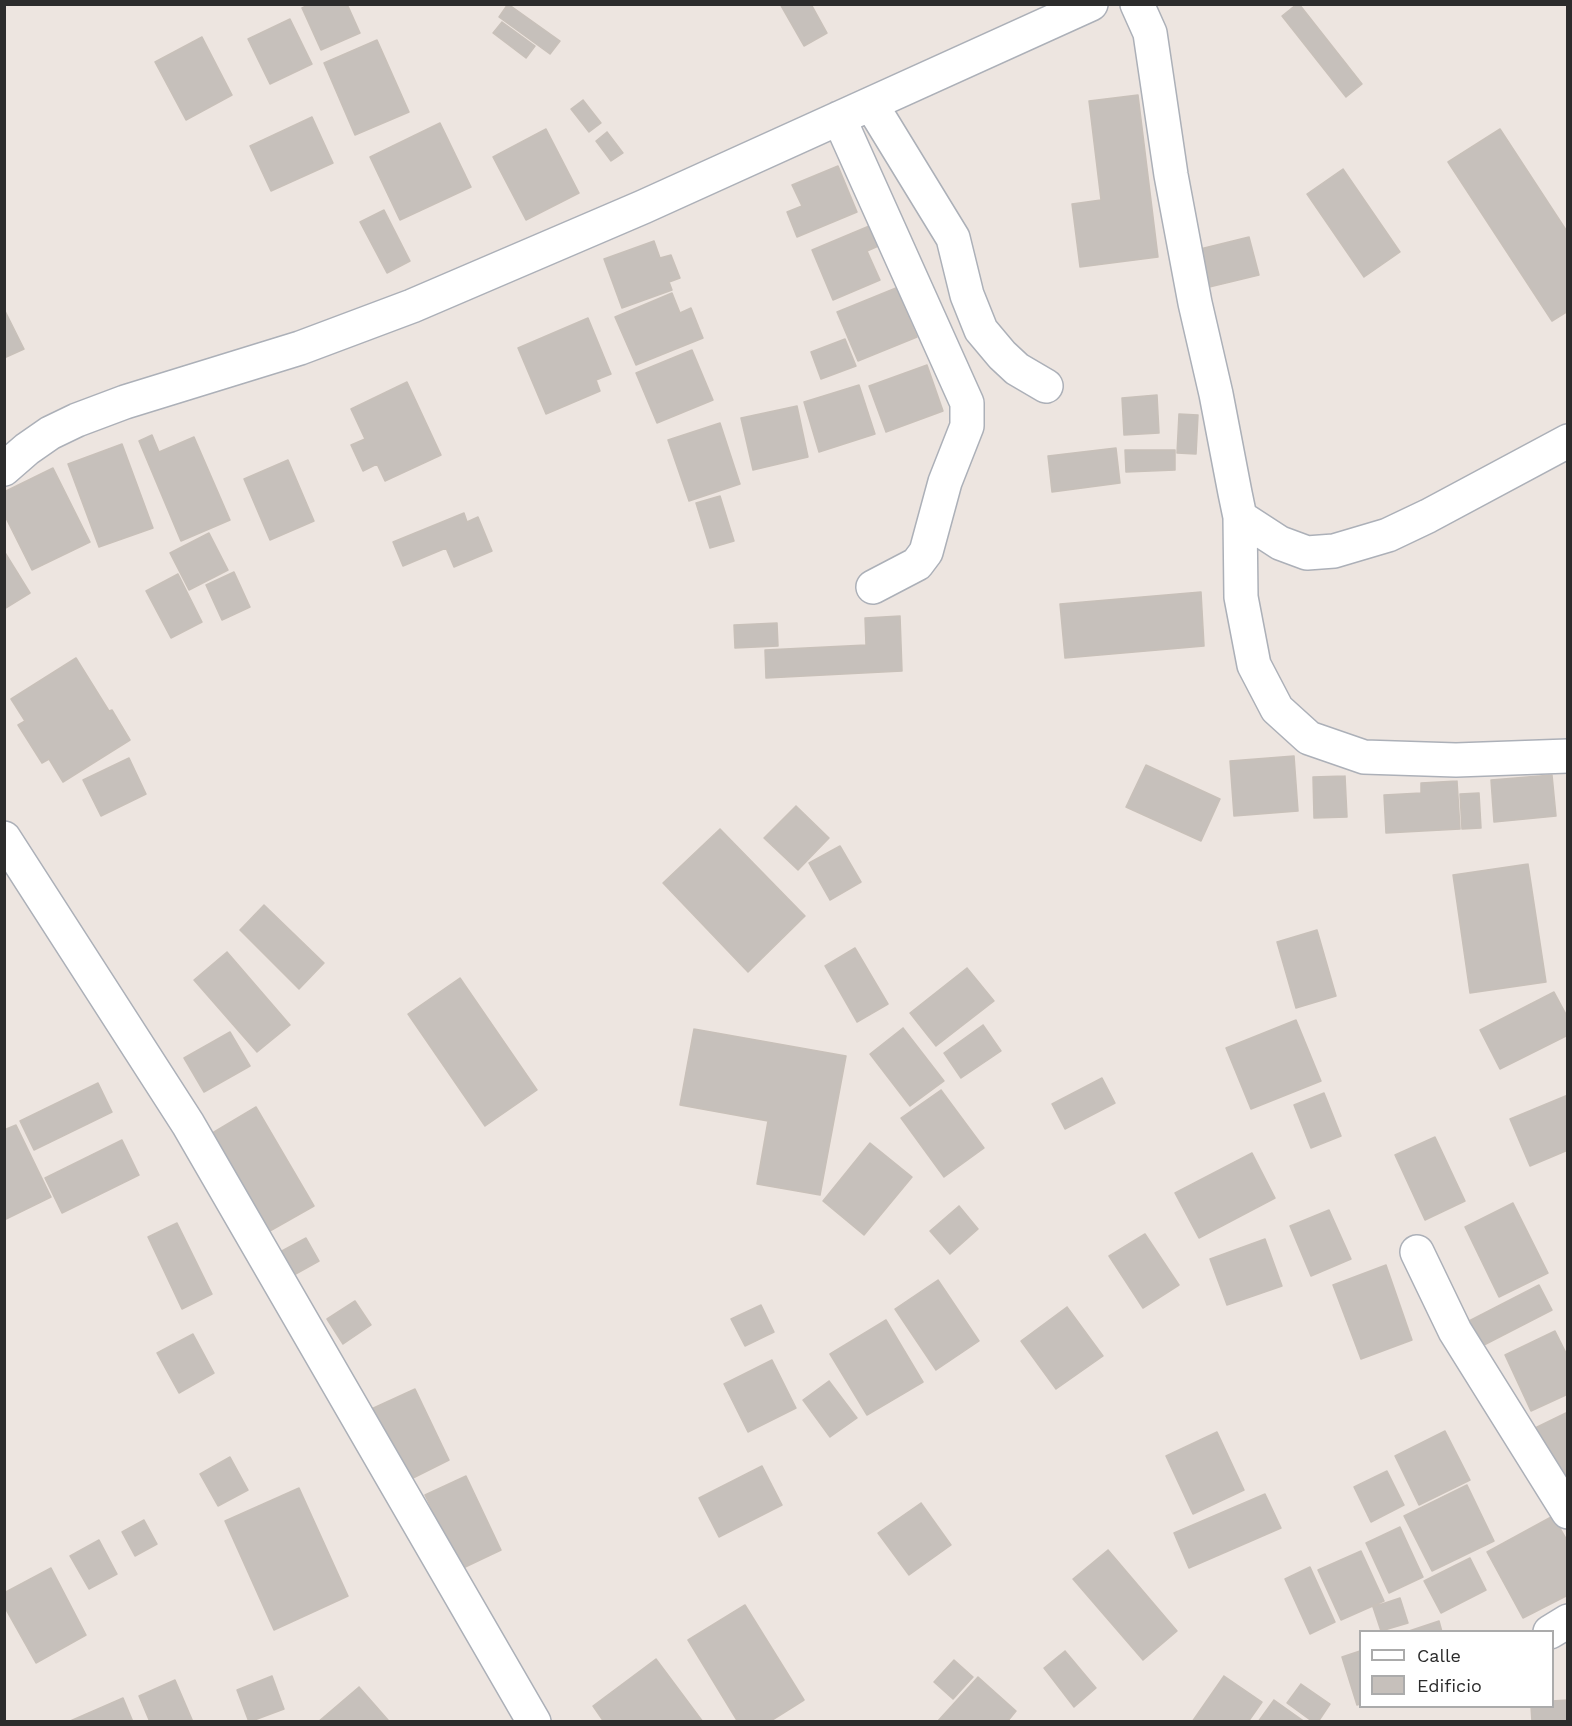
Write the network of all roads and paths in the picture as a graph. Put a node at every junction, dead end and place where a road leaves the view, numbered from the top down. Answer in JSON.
{"nodes":[{"id":1,"x":1091,"y":4,"type":"edge"},
{"id":2,"x":1137,"y":4,"type":"edge"},
{"id":3,"x":871,"y":104,"type":"junction"},
{"id":4,"x":839,"y":118,"type":"junction"},
{"id":5,"x":1046,"y":386,"type":"dead end"},
{"id":6,"x":1568,"y":441,"type":"edge"},
{"id":7,"x":4,"y":469,"type":"edge"},
{"id":8,"x":1240,"y":517,"type":"junction"},
{"id":9,"x":873,"y":586,"type":"dead end"},
{"id":10,"x":1568,"y":756,"type":"edge"},
{"id":11,"x":4,"y":838,"type":"edge"},
{"id":12,"x":1417,"y":1252,"type":"dead end"},
{"id":13,"x":1568,"y":1512,"type":"edge"},
{"id":14,"x":1568,"y":1621,"type":"edge"},
{"id":15,"x":1553,"y":1630,"type":"edge"},
{"id":16,"x":534,"y":1722,"type":"edge"}],
"edges":[{"from":1,"to":3,"type":"street"},
{"from":2,"to":8,"type":"street"},
{"from":3,"to":4,"type":"street"},
{"from":3,"to":5,"type":"street"},
{"from":4,"to":7,"type":"street"},
{"from":4,"to":9,"type":"street"},
{"from":6,"to":8,"type":"street"},
{"from":8,"to":10,"type":"street"},
{"from":11,"to":16,"type":"street"},
{"from":12,"to":13,"type":"street"},
{"from":14,"to":15,"type":"street"}]}
